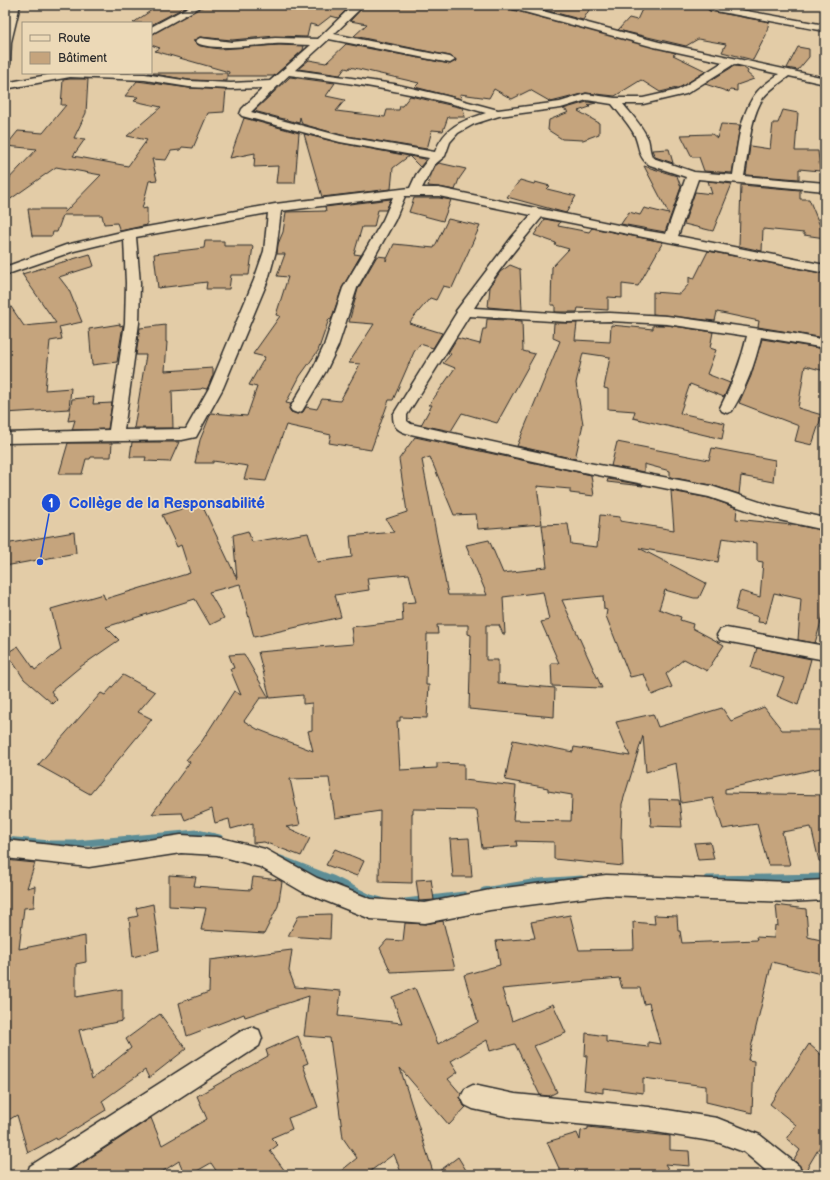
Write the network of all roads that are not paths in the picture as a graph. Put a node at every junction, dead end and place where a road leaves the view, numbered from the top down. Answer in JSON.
{"nodes":[{"id":1,"x":15,"y":5,"type":"edge"},
{"id":2,"x":199,"y":5,"type":"edge"},
{"id":3,"x":359,"y":5,"type":"edge"},
{"id":4,"x":509,"y":5,"type":"edge"},
{"id":5,"x":713,"y":8,"type":"dead end"},
{"id":6,"x":825,"y":28,"type":"edge"},
{"id":7,"x":152,"y":29,"type":"edge"},
{"id":8,"x":324,"y":39,"type":"junction"},
{"id":9,"x":200,"y":41,"type":"dead end"},
{"id":10,"x":450,"y":60,"type":"dead end"},
{"id":11,"x":732,"y":61,"type":"junction"},
{"id":12,"x":5,"y":64,"type":"edge"},
{"id":13,"x":288,"y":72,"type":"junction"},
{"id":14,"x":787,"y":73,"type":"junction"},
{"id":15,"x":66,"y":74,"type":"edge"},
{"id":16,"x":90,"y":74,"type":"edge"},
{"id":17,"x":825,"y":81,"type":"edge"},
{"id":18,"x":273,"y":84,"type":"junction"},
{"id":19,"x":5,"y":86,"type":"edge"},
{"id":20,"x":615,"y":101,"type":"junction"},
{"id":21,"x":498,"y":113,"type":"junction"},
{"id":22,"x":439,"y":156,"type":"junction"},
{"id":23,"x":693,"y":175,"type":"junction"},
{"id":24,"x":738,"y":178,"type":"junction"},
{"id":25,"x":825,"y":187,"type":"edge"},
{"id":26,"x":415,"y":191,"type":"junction"},
{"id":27,"x":401,"y":192,"type":"junction"},
{"id":28,"x":275,"y":208,"type":"junction"},
{"id":29,"x":540,"y":212,"type":"junction"},
{"id":30,"x":130,"y":234,"type":"junction"},
{"id":31,"x":671,"y":238,"type":"junction"},
{"id":32,"x":825,"y":268,"type":"edge"},
{"id":33,"x":5,"y":271,"type":"edge"},
{"id":34,"x":463,"y":311,"type":"junction"},
{"id":35,"x":755,"y":332,"type":"junction"},
{"id":36,"x":825,"y":344,"type":"edge"},
{"id":37,"x":297,"y":408,"type":"dead end"},
{"id":38,"x":727,"y":408,"type":"dead end"},
{"id":39,"x":116,"y":435,"type":"junction"},
{"id":40,"x":5,"y":438,"type":"edge"},
{"id":41,"x":825,"y":524,"type":"edge"},
{"id":42,"x":726,"y":635,"type":"dead end"},
{"id":43,"x":825,"y":653,"type":"edge"},
{"id":44,"x":5,"y":849,"type":"edge"},
{"id":45,"x":825,"y":890,"type":"edge"},
{"id":46,"x":251,"y":1038,"type":"dead end"},
{"id":47,"x":473,"y":1098,"type":"dead end"},
{"id":48,"x":40,"y":1175,"type":"edge"},
{"id":49,"x":790,"y":1175,"type":"edge"}],
"edges":[{"from":1,"to":12,"type":"street"},
{"from":2,"to":7,"type":"street"},
{"from":3,"to":8,"type":"street"},
{"from":4,"to":11,"type":"street"},
{"from":5,"to":6,"type":"street"},
{"from":8,"to":9,"type":"street"},
{"from":8,"to":10,"type":"street"},
{"from":8,"to":13,"type":"street"},
{"from":11,"to":14,"type":"street"},
{"from":11,"to":20,"type":"street"},
{"from":13,"to":18,"type":"street"},
{"from":13,"to":21,"type":"street"},
{"from":14,"to":17,"type":"street"},
{"from":14,"to":24,"type":"street"},
{"from":15,"to":19,"type":"street"},
{"from":16,"to":18,"type":"street"},
{"from":18,"to":22,"type":"street"},
{"from":20,"to":21,"type":"street"},
{"from":20,"to":23,"type":"street"},
{"from":21,"to":22,"type":"street"},
{"from":22,"to":26,"type":"street"},
{"from":23,"to":24,"type":"street"},
{"from":23,"to":31,"type":"street"},
{"from":24,"to":25,"type":"street"},
{"from":26,"to":27,"type":"street"},
{"from":26,"to":29,"type":"street"},
{"from":27,"to":28,"type":"street"},
{"from":27,"to":37,"type":"street"},
{"from":28,"to":30,"type":"street"},
{"from":28,"to":39,"type":"street"},
{"from":29,"to":31,"type":"street"},
{"from":29,"to":34,"type":"street"},
{"from":30,"to":33,"type":"street"},
{"from":30,"to":39,"type":"street"},
{"from":31,"to":32,"type":"street"},
{"from":34,"to":35,"type":"street"},
{"from":34,"to":41,"type":"street"},
{"from":35,"to":36,"type":"street"},
{"from":35,"to":38,"type":"street"},
{"from":39,"to":40,"type":"street"},
{"from":42,"to":43,"type":"street"},
{"from":44,"to":45,"type":"street"},
{"from":46,"to":48,"type":"street"},
{"from":47,"to":49,"type":"street"}]}
